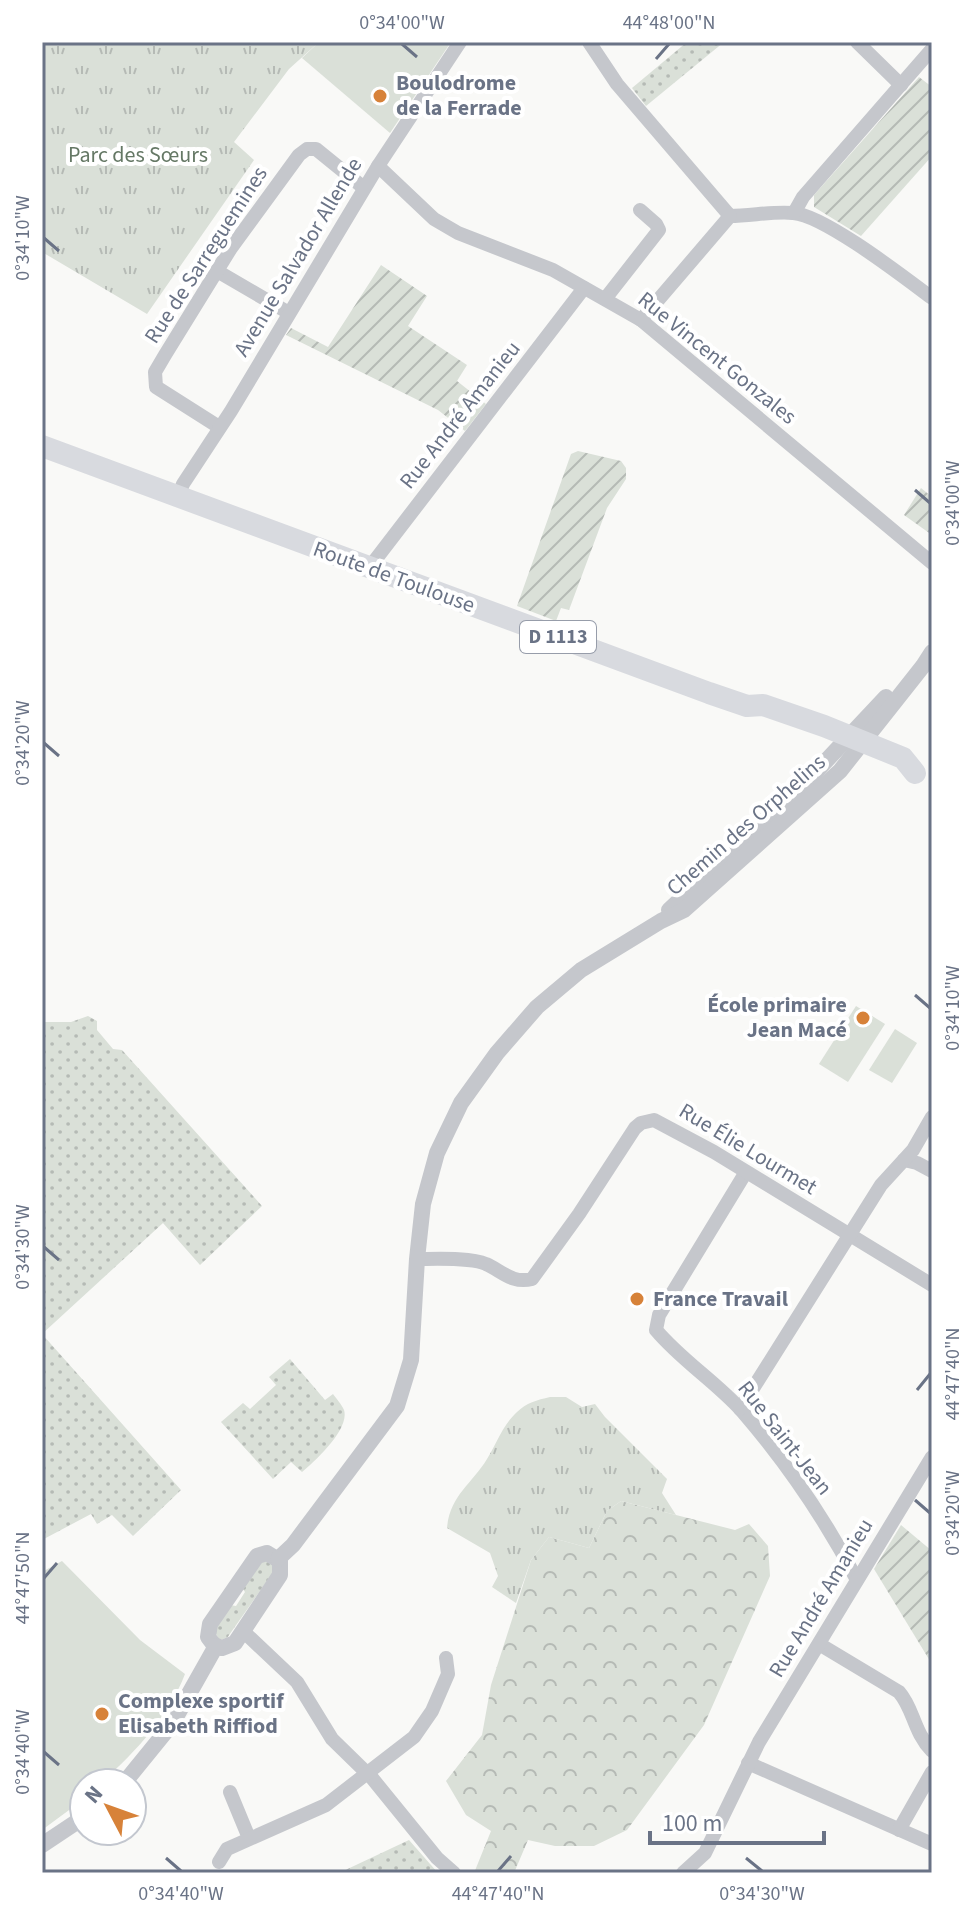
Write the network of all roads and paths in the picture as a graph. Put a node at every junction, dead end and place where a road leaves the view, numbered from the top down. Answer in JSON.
{"nodes":[{"id":1,"x":460,"y":42,"type":"edge"},
{"id":2,"x":589,"y":42,"type":"edge"},
{"id":3,"x":857,"y":42,"type":"edge"},
{"id":4,"x":932,"y":49,"type":"edge"},
{"id":5,"x":901,"y":85,"type":"junction"},
{"id":6,"x":378,"y":166,"type":"junction"},
{"id":7,"x":364,"y":188,"type":"junction"},
{"id":8,"x":640,"y":210,"type":"dead end"},
{"id":9,"x":794,"y":213,"type":"junction"},
{"id":10,"x":730,"y":216,"type":"junction"},
{"id":11,"x":217,"y":271,"type":"junction"},
{"id":12,"x":584,"y":288,"type":"junction"},
{"id":13,"x":932,"y":298,"type":"edge"},
{"id":14,"x":605,"y":299,"type":"junction"},
{"id":15,"x":289,"y":313,"type":"junction"},
{"id":16,"x":641,"y":320,"type":"junction"},
{"id":17,"x":219,"y":427,"type":"junction"},
{"id":18,"x":42,"y":446,"type":"edge"},
{"id":19,"x":178,"y":497,"type":"junction"},
{"id":20,"x":932,"y":563,"type":"edge"},
{"id":21,"x":369,"y":568,"type":"junction"},
{"id":22,"x":932,"y":652,"type":"edge"},
{"id":23,"x":852,"y":746,"type":"junction"},
{"id":24,"x":924,"y":777,"type":"edge"},
{"id":25,"x":932,"y":1117,"type":"edge"},
{"id":26,"x":904,"y":1160,"type":"junction"},
{"id":27,"x":932,"y":1171,"type":"edge"},
{"id":28,"x":746,"y":1172,"type":"junction"},
{"id":29,"x":849,"y":1235,"type":"junction"},
{"id":30,"x":417,"y":1259,"type":"junction"},
{"id":31,"x":932,"y":1285,"type":"edge"},
{"id":32,"x":738,"y":1407,"type":"junction"},
{"id":33,"x":932,"y":1457,"type":"edge"},
{"id":34,"x":278,"y":1559,"type":"junction"},
{"id":35,"x":857,"y":1580,"type":"junction"},
{"id":36,"x":243,"y":1631,"type":"junction"},
{"id":37,"x":819,"y":1644,"type":"junction"},
{"id":38,"x":216,"y":1646,"type":"junction"},
{"id":39,"x":446,"y":1658,"type":"dead end"},
{"id":40,"x":932,"y":1751,"type":"edge"},
{"id":41,"x":748,"y":1763,"type":"junction"},
{"id":42,"x":138,"y":1767,"type":"edge"},
{"id":43,"x":932,"y":1772,"type":"edge"},
{"id":44,"x":367,"y":1775,"type":"junction"},
{"id":45,"x":230,"y":1792,"type":"dead end"},
{"id":46,"x":68,"y":1828,"type":"edge"},
{"id":47,"x":899,"y":1830,"type":"junction"},
{"id":48,"x":249,"y":1838,"type":"junction"},
{"id":49,"x":932,"y":1844,"type":"edge"},
{"id":50,"x":42,"y":1845,"type":"edge"},
{"id":51,"x":219,"y":1862,"type":"dead end"},
{"id":52,"x":454,"y":1873,"type":"edge"},
{"id":53,"x":683,"y":1873,"type":"edge"}],
"edges":[{"from":1,"to":6,"type":"street","name":"Avenue Salvador Allende"},
{"from":2,"to":10,"type":"street"},
{"from":3,"to":5,"type":"street"},
{"from":4,"to":5,"type":"street"},
{"from":5,"to":9,"type":"street"},
{"from":6,"to":7,"type":"street","name":"Avenue Salvador Allende"},
{"from":6,"to":12,"type":"street","name":"Rue Vincent Gonzales"},
{"from":7,"to":11,"type":"street","name":"Rue de Sarreguemines"},
{"from":7,"to":15,"type":"street","name":"Avenue Salvador Allende"},
{"from":8,"to":14,"type":"street"},
{"from":9,"to":10,"type":"street"},
{"from":9,"to":13,"type":"street"},
{"from":10,"to":16,"type":"street"},
{"from":11,"to":15,"type":"street"},
{"from":11,"to":17,"type":"street","name":"Rue de Sarreguemines"},
{"from":12,"to":14,"type":"street","name":"Rue Vincent Gonzales"},
{"from":12,"to":21,"type":"street","name":"Rue André Amanieu"},
{"from":14,"to":16,"type":"street","name":"Rue Vincent Gonzales"},
{"from":15,"to":17,"type":"street","name":"Avenue Salvador Allende"},
{"from":16,"to":20,"type":"street","name":"Rue Vincent Gonzales"},
{"from":17,"to":19,"type":"street","name":"Avenue Salvador Allende"},
{"from":18,"to":19,"type":"main road","name":"Route de Toulouse","number":"D 1113"},
{"from":19,"to":21,"type":"main road","name":"Route de Toulouse","number":"D 1113"},
{"from":21,"to":23,"type":"main road","name":"Route de Toulouse","number":"D 1113"},
{"from":22,"to":23,"type":"street","name":"Chemin des Orphelins"},
{"from":23,"to":24,"type":"main road","name":"Route de Toulouse","number":"D 1113"},
{"from":23,"to":30,"type":"street","name":"Chemin des Orphelins"},
{"from":25,"to":26,"type":"street"},
{"from":26,"to":27,"type":"street"},
{"from":26,"to":29,"type":"street"},
{"from":28,"to":29,"type":"street","name":"Rue Élie Lourmet"},
{"from":28,"to":30,"type":"street","name":"Rue Élie Lourmet"},
{"from":28,"to":32,"type":"street","name":"Rue Saint-Jean"},
{"from":29,"to":31,"type":"street","name":"Rue Élie Lourmet"},
{"from":29,"to":32,"type":"street"},
{"from":30,"to":34,"type":"street","name":"Chemin des Orphelins"},
{"from":32,"to":35,"type":"street","name":"Rue Saint-Jean"},
{"from":33,"to":35,"type":"street","name":"Rue André Amanieu"},
{"from":34,"to":36,"type":"street"},
{"from":34,"to":38,"type":"street"},
{"from":35,"to":37,"type":"street","name":"Rue André Amanieu"},
{"from":36,"to":38,"type":"street"},
{"from":36,"to":44,"type":"street"},
{"from":37,"to":40,"type":"street"},
{"from":37,"to":41,"type":"street","name":"Rue André Amanieu"},
{"from":38,"to":42,"type":"street"},
{"from":39,"to":44,"type":"street"},
{"from":41,"to":47,"type":"street"},
{"from":41,"to":53,"type":"street","name":"Rue André Amanieu"},
{"from":43,"to":47,"type":"street"},
{"from":44,"to":48,"type":"street"},
{"from":44,"to":52,"type":"street"},
{"from":45,"to":48,"type":"street"},
{"from":46,"to":50,"type":"street"},
{"from":47,"to":49,"type":"street"},
{"from":48,"to":51,"type":"street"}]}
